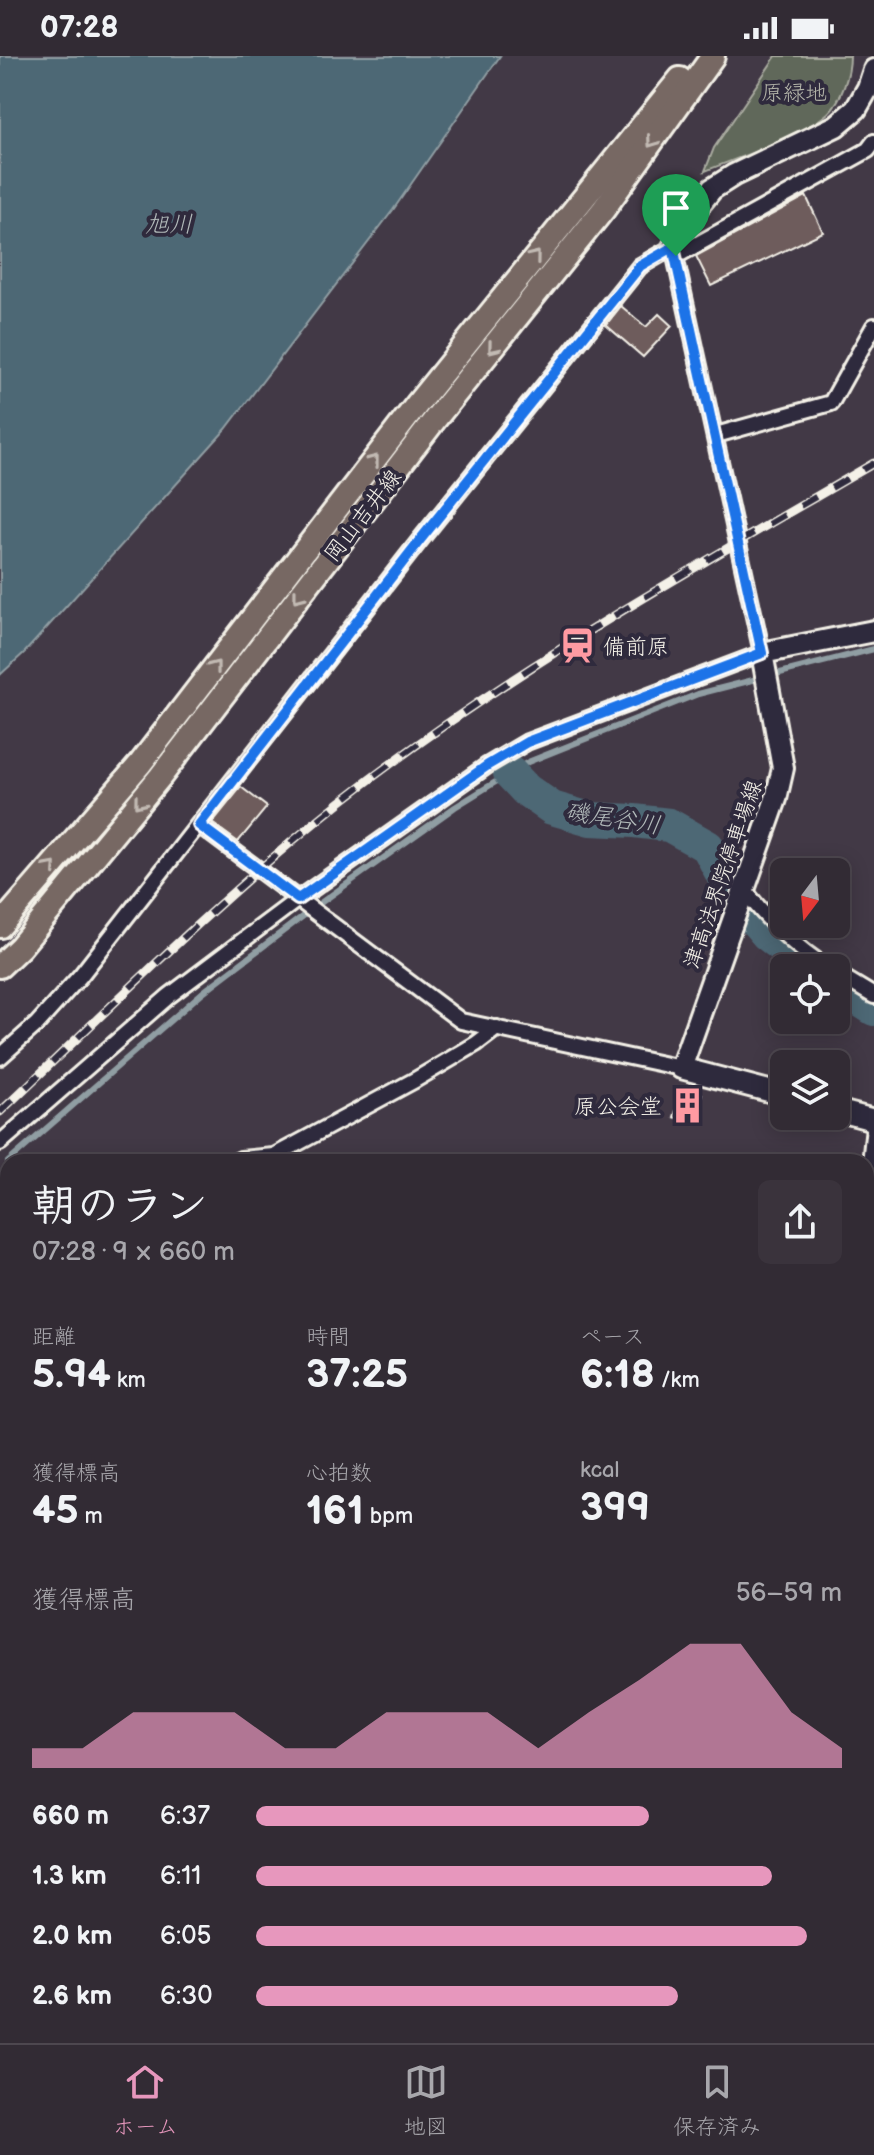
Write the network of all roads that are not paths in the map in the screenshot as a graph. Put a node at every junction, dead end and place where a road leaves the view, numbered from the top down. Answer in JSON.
{"nodes":[{"id":1,"x":699,"y":56,"type":"edge"},
{"id":2,"x":713,"y":56,"type":"edge"},
{"id":3,"x":874,"y":70,"type":"edge"},
{"id":4,"x":874,"y":142,"type":"edge"},
{"id":5,"x":674,"y":252,"type":"junction"},
{"id":6,"x":874,"y":326,"type":"edge"},
{"id":7,"x":716,"y":435,"type":"junction"},
{"id":8,"x":874,"y":631,"type":"edge"},
{"id":9,"x":765,"y":666,"type":"junction"},
{"id":10,"x":199,"y":825,"type":"junction"},
{"id":11,"x":741,"y":898,"type":"junction"},
{"id":12,"x":307,"y":906,"type":"junction"},
{"id":13,"x":0,"y":926,"type":"edge"},
{"id":14,"x":807,"y":954,"type":"edge"},
{"id":15,"x":0,"y":966,"type":"edge"},
{"id":16,"x":850,"y":981,"type":"edge"},
{"id":17,"x":874,"y":996,"type":"edge"},
{"id":18,"x":497,"y":1028,"type":"junction"},
{"id":19,"x":0,"y":1057,"type":"edge"},
{"id":20,"x":681,"y":1068,"type":"junction"},
{"id":21,"x":770,"y":1091,"type":"edge"},
{"id":22,"x":850,"y":1115,"type":"edge"},
{"id":23,"x":874,"y":1123,"type":"edge"},
{"id":24,"x":0,"y":1143,"type":"edge"},
{"id":25,"x":278,"y":1154,"type":"edge"},
{"id":26,"x":871,"y":1154,"type":"edge"}],
"edges":[{"from":13,"to":1,"type":"main road","name":"岡山吉井線","one_way":true},
{"from":2,"to":15,"type":"main road","name":"岡山吉井線","one_way":true},
{"from":3,"to":5,"type":"main road"},
{"from":4,"to":5,"type":"street"},
{"from":5,"to":7,"type":"street"},
{"from":5,"to":10,"type":"street"},
{"from":6,"to":7,"type":"street"},
{"from":7,"to":9,"type":"street"},
{"from":8,"to":9,"type":"main road"},
{"from":9,"to":11,"type":"main road","name":"津高法界院停車場線"},
{"from":9,"to":12,"type":"street"},
{"from":10,"to":12,"type":"street"},
{"from":10,"to":19,"type":"street"},
{"from":11,"to":14,"type":"street"},
{"from":11,"to":20,"type":"main road","name":"津高法界院停車場線"},
{"from":12,"to":18,"type":"street"},
{"from":12,"to":24,"type":"street"},
{"from":16,"to":17,"type":"street"},
{"from":18,"to":20,"type":"street"},
{"from":18,"to":25,"type":"street"},
{"from":20,"to":21,"type":"main road"},
{"from":22,"to":23,"type":"main road"},
{"from":23,"to":26,"type":"street"}]}
